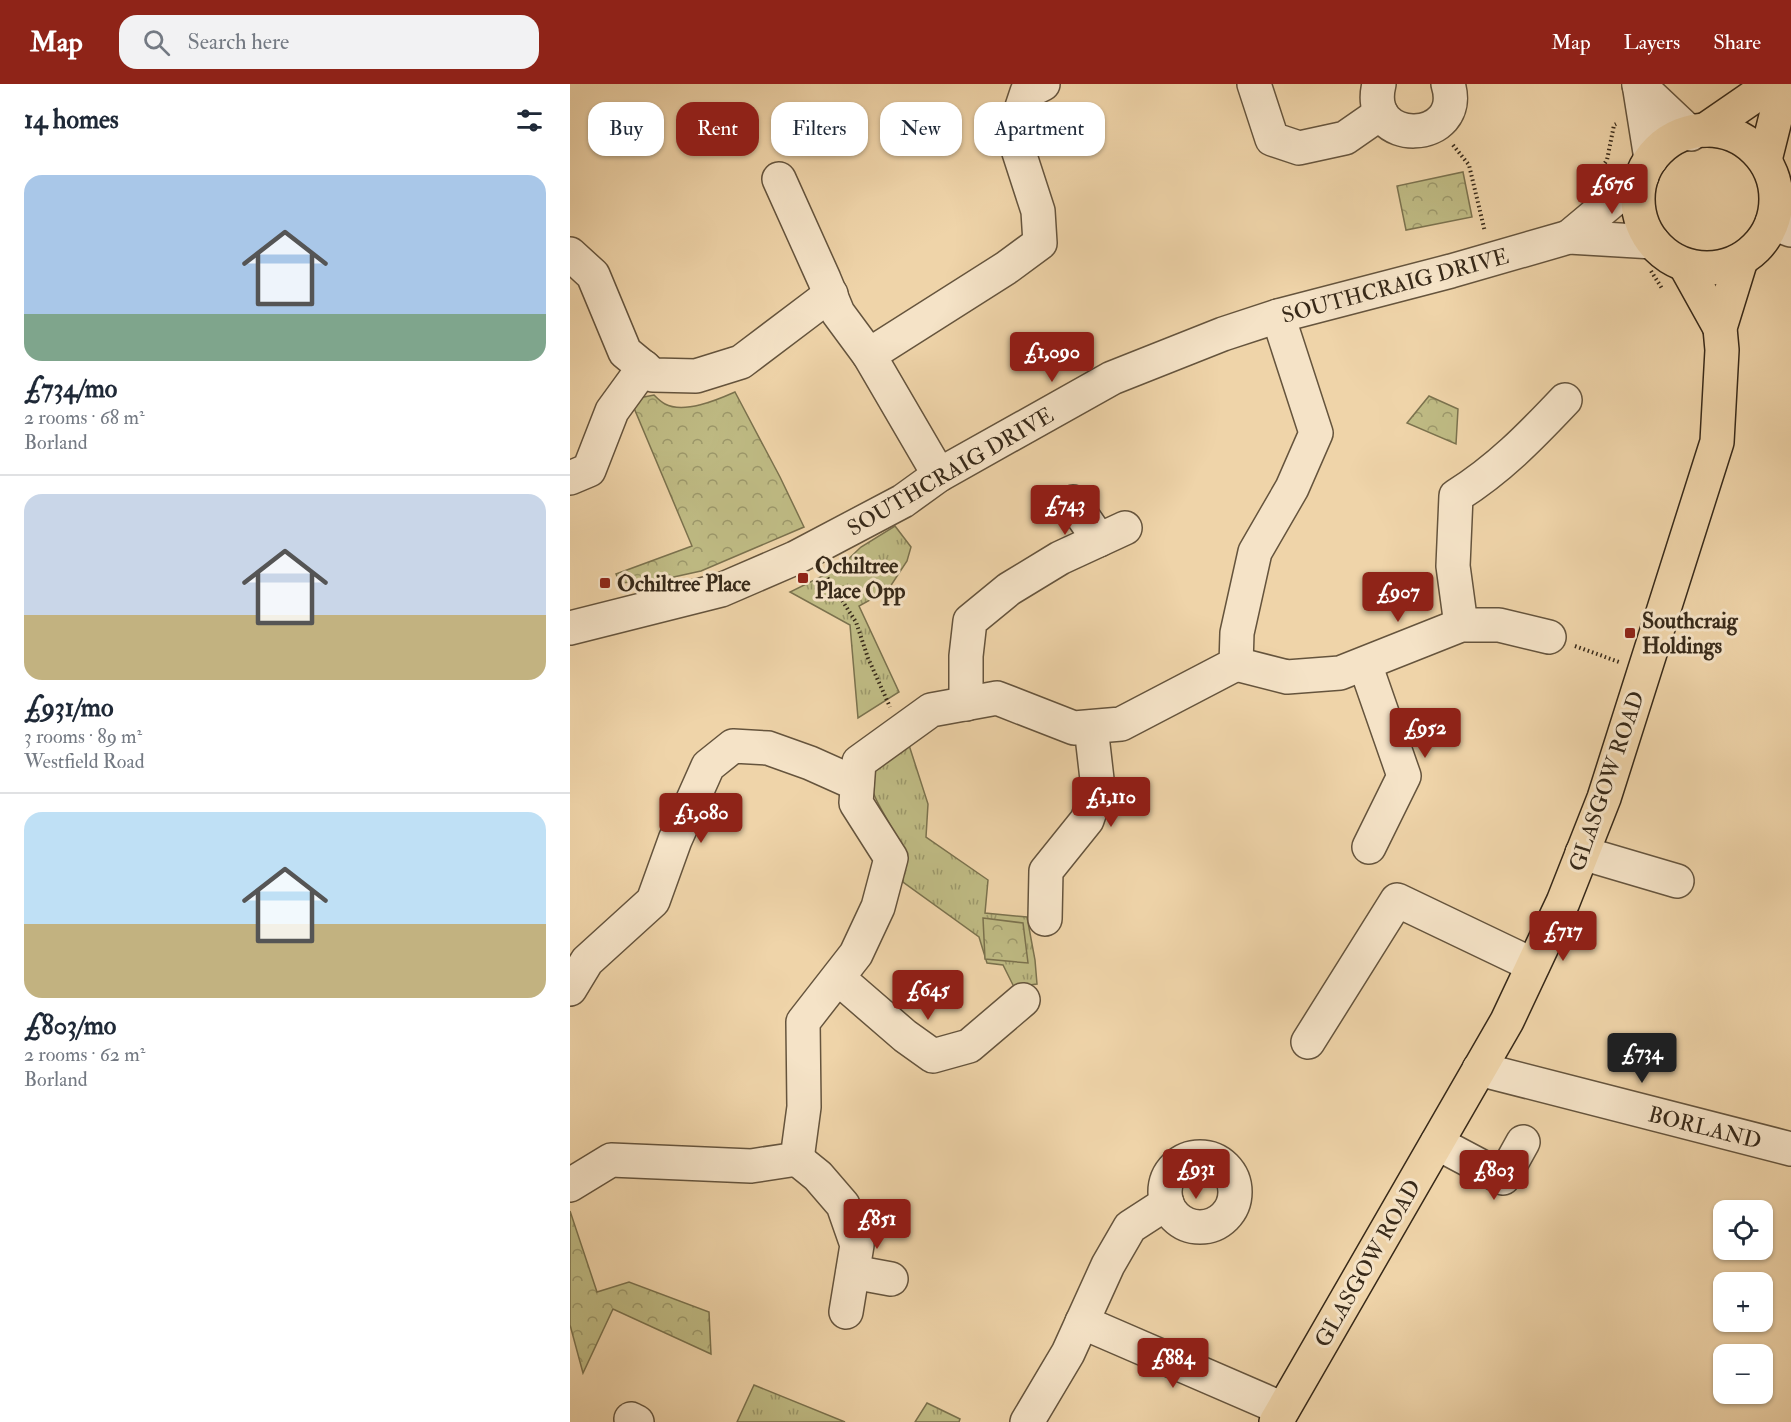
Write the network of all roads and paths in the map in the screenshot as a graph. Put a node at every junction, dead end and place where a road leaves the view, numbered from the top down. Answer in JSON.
{"nodes":[{"id":1,"x":1043,"y":84,"type":"edge"},
{"id":2,"x":1254,"y":84,"type":"edge"},
{"id":3,"x":1448,"y":84,"type":"edge"},
{"id":4,"x":1639,"y":84,"type":"edge"},
{"id":5,"x":1772,"y":84,"type":"edge"},
{"id":6,"x":1784,"y":84,"type":"edge"},
{"id":7,"x":1380,"y":98,"type":"edge"},
{"id":8,"x":1437,"y":124,"type":"junction"},
{"id":9,"x":1698,"y":132,"type":"junction"},
{"id":10,"x":1765,"y":160,"type":"junction"},
{"id":11,"x":1646,"y":167,"type":"junction"},
{"id":12,"x":779,"y":179,"type":"dead end"},
{"id":13,"x":1781,"y":227,"type":"edge"},
{"id":14,"x":1569,"y":237,"type":"junction"},
{"id":15,"x":1653,"y":242,"type":"junction"},
{"id":16,"x":570,"y":254,"type":"edge"},
{"id":17,"x":1492,"y":259,"type":"junction"},
{"id":18,"x":1741,"y":261,"type":"junction"},
{"id":19,"x":1685,"y":265,"type":"junction"},
{"id":20,"x":831,"y":294,"type":"junction"},
{"id":21,"x":1278,"y":316,"type":"junction"},
{"id":22,"x":1720,"y":328,"type":"junction"},
{"id":23,"x":869,"y":355,"type":"junction"},
{"id":24,"x":644,"y":367,"type":"junction"},
{"id":25,"x":1565,"y":400,"type":"dead end"},
{"id":26,"x":939,"y":475,"type":"junction"},
{"id":27,"x":570,"y":478,"type":"edge"},
{"id":28,"x":1073,"y":502,"type":"dead end"},
{"id":29,"x":811,"y":550,"type":"junction"},
{"id":30,"x":1461,"y":625,"type":"junction"},
{"id":31,"x":570,"y":628,"type":"edge"},
{"id":32,"x":1549,"y":637,"type":"joint"},
{"id":33,"x":1236,"y":664,"type":"junction"},
{"id":34,"x":1365,"y":664,"type":"junction"},
{"id":35,"x":1644,"y":671,"type":"junction"},
{"id":36,"x":966,"y":704,"type":"junction"},
{"id":37,"x":1091,"y":727,"type":"junction"},
{"id":38,"x":904,"y":730,"type":"junction"},
{"id":39,"x":857,"y":784,"type":"junction"},
{"id":40,"x":1369,"y":847,"type":"dead end"},
{"id":41,"x":1582,"y":853,"type":"junction"},
{"id":42,"x":1677,"y":881,"type":"dead end"},
{"id":43,"x":1045,"y":920,"type":"dead end"},
{"id":44,"x":1533,"y":965,"type":"junction"},
{"id":45,"x":838,"y":978,"type":"junction"},
{"id":46,"x":570,"y":989,"type":"edge"},
{"id":47,"x":1023,"y":1000,"type":"dead end"},
{"id":48,"x":1308,"y":1042,"type":"dead end"},
{"id":49,"x":1479,"y":1069,"type":"junction"},
{"id":50,"x":1523,"y":1142,"type":"dead end"},
{"id":51,"x":1437,"y":1143,"type":"junction"},
{"id":52,"x":1791,"y":1149,"type":"edge"},
{"id":53,"x":797,"y":1159,"type":"junction"},
{"id":54,"x":570,"y":1185,"type":"edge"},
{"id":55,"x":1167,"y":1203,"type":"dead end"},
{"id":56,"x":853,"y":1272,"type":"junction"},
{"id":57,"x":891,"y":1279,"type":"dead end"},
{"id":58,"x":846,"y":1312,"type":"dead end"},
{"id":59,"x":1082,"y":1322,"type":"junction"},
{"id":60,"x":1280,"y":1415,"type":"edge"},
{"id":61,"x":1027,"y":1422,"type":"edge"}],
"edges":[{"from":1,"to":23,"type":"street"},
{"from":2,"to":7,"type":"street"},
{"from":3,"to":8,"type":"street"},
{"from":4,"to":9,"type":"street"},
{"from":4,"to":11,"type":"street"},
{"from":5,"to":9,"type":"main road"},
{"from":6,"to":10,"type":"main road"},
{"from":7,"to":8,"type":"street"},
{"from":8,"to":17,"type":"path"},
{"from":9,"to":10,"type":"main road"},
{"from":9,"to":11,"type":"main road"},
{"from":10,"to":13,"type":"main road"},
{"from":11,"to":14,"type":"street","name":"SOUTHCRAIG DRIVE"},
{"from":11,"to":15,"type":"main road"},
{"from":12,"to":20,"type":"street"},
{"from":13,"to":18,"type":"main road"},
{"from":14,"to":15,"type":"street","name":"SOUTHCRAIG DRIVE"},
{"from":14,"to":17,"type":"street","name":"SOUTHCRAIG DRIVE"},
{"from":15,"to":19,"type":"main road"},
{"from":16,"to":24,"type":"street"},
{"from":17,"to":21,"type":"street","name":"SOUTHCRAIG DRIVE"},
{"from":18,"to":19,"type":"main road"},
{"from":18,"to":22,"type":"main road","name":"GLASGOW ROAD"},
{"from":19,"to":22,"type":"main road","name":"GLASGOW ROAD"},
{"from":20,"to":23,"type":"street"},
{"from":20,"to":24,"type":"street"},
{"from":21,"to":26,"type":"street","name":"SOUTHCRAIG DRIVE"},
{"from":21,"to":33,"type":"street"},
{"from":22,"to":35,"type":"main road","name":"GLASGOW ROAD"},
{"from":23,"to":26,"type":"street"},
{"from":24,"to":27,"type":"street"},
{"from":25,"to":30,"type":"street"},
{"from":26,"to":29,"type":"street","name":"SOUTHCRAIG DRIVE"},
{"from":28,"to":36,"type":"street"},
{"from":29,"to":31,"type":"street","name":"SOUTHCRAIG DRIVE"},
{"from":29,"to":38,"type":"path"},
{"from":30,"to":32,"type":"street"},
{"from":30,"to":34,"type":"street"},
{"from":32,"to":35,"type":"path"},
{"from":33,"to":34,"type":"street"},
{"from":33,"to":37,"type":"street"},
{"from":34,"to":40,"type":"street"},
{"from":35,"to":41,"type":"main road","name":"GLASGOW ROAD"},
{"from":36,"to":37,"type":"street"},
{"from":36,"to":38,"type":"street"},
{"from":37,"to":43,"type":"street"},
{"from":38,"to":39,"type":"street"},
{"from":39,"to":45,"type":"street"},
{"from":39,"to":46,"type":"street"},
{"from":41,"to":42,"type":"street"},
{"from":41,"to":44,"type":"main road","name":"GLASGOW ROAD"},
{"from":44,"to":48,"type":"street"},
{"from":44,"to":49,"type":"main road","name":"GLASGOW ROAD"},
{"from":45,"to":47,"type":"street"},
{"from":45,"to":53,"type":"street"},
{"from":49,"to":51,"type":"main road","name":"GLASGOW ROAD"},
{"from":49,"to":52,"type":"street","name":"BORLAND"},
{"from":50,"to":51,"type":"street"},
{"from":51,"to":60,"type":"main road","name":"GLASGOW ROAD"},
{"from":53,"to":54,"type":"street"},
{"from":53,"to":56,"type":"street"},
{"from":55,"to":59,"type":"street"},
{"from":56,"to":57,"type":"street"},
{"from":56,"to":58,"type":"street"},
{"from":59,"to":60,"type":"street"},
{"from":59,"to":61,"type":"street"}]}
